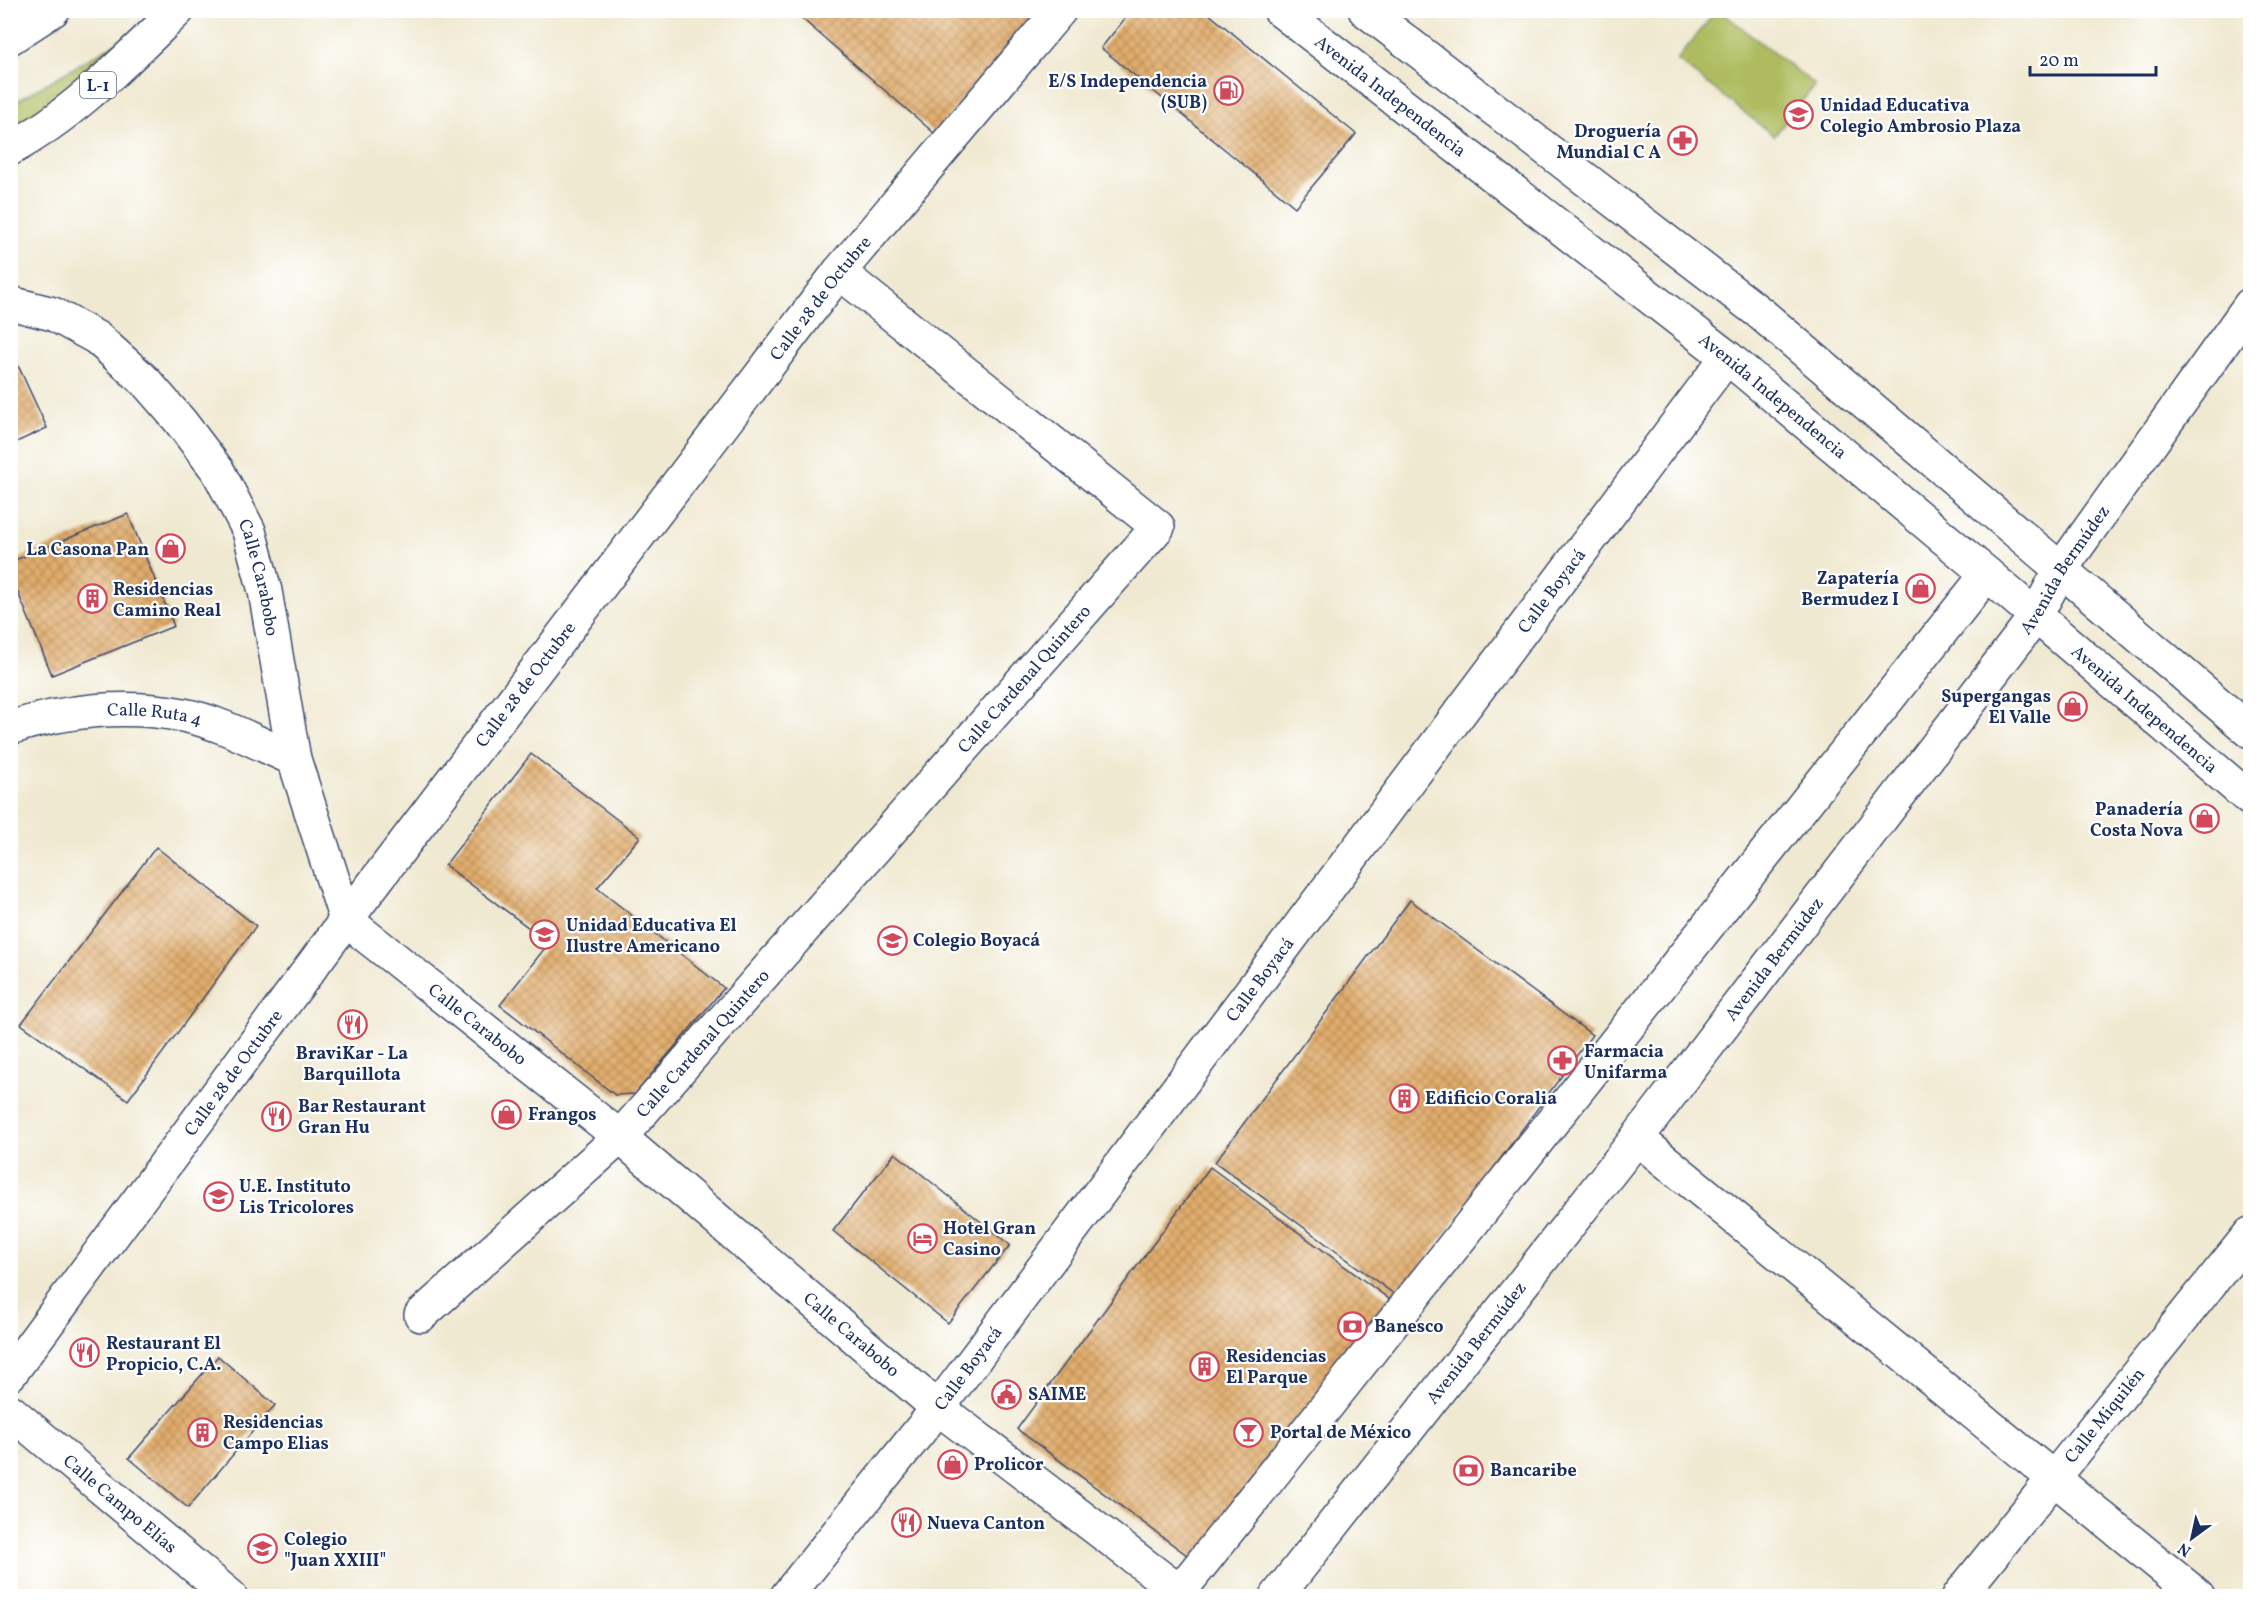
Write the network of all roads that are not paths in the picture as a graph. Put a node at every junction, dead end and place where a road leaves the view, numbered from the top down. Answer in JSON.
{"nodes":[{"id":1,"x":53,"y":10,"type":"edge"},
{"id":2,"x":178,"y":10,"type":"edge"},
{"id":3,"x":1060,"y":10,"type":"edge"},
{"id":4,"x":1280,"y":10,"type":"edge"},
{"id":5,"x":1365,"y":10,"type":"edge"},
{"id":6,"x":10,"y":38,"type":"edge"},
{"id":7,"x":10,"y":149,"type":"edge"},
{"id":8,"x":839,"y":272,"type":"junction"},
{"id":9,"x":10,"y":303,"type":"edge"},
{"id":10,"x":2250,"y":305,"type":"edge"},
{"id":11,"x":1727,"y":357,"type":"junction"},
{"id":12,"x":2061,"y":569,"type":"junction"},
{"id":13,"x":1987,"y":574,"type":"junction"},
{"id":14,"x":2035,"y":617,"type":"junction"},
{"id":15,"x":10,"y":728,"type":"edge"},
{"id":16,"x":2250,"y":731,"type":"edge"},
{"id":17,"x":294,"y":759,"type":"junction"},
{"id":18,"x":2250,"y":800,"type":"edge"},
{"id":19,"x":346,"y":920,"type":"junction"},
{"id":20,"x":620,"y":1137,"type":"junction"},
{"id":21,"x":1637,"y":1138,"type":"junction"},
{"id":22,"x":2245,"y":1252,"type":"edge"},
{"id":23,"x":421,"y":1316,"type":"dead end"},
{"id":24,"x":10,"y":1374,"type":"edge"},
{"id":25,"x":938,"y":1408,"type":"junction"},
{"id":26,"x":10,"y":1411,"type":"edge"},
{"id":27,"x":2053,"y":1480,"type":"junction"},
{"id":28,"x":1180,"y":1595,"type":"edge"},
{"id":29,"x":230,"y":1596,"type":"edge"},
{"id":30,"x":788,"y":1596,"type":"edge"},
{"id":31,"x":1276,"y":1596,"type":"edge"},
{"id":32,"x":1959,"y":1596,"type":"edge"},
{"id":33,"x":2198,"y":1596,"type":"edge"}],
"edges":[{"from":1,"to":6,"type":"street"},
{"from":2,"to":7,"type":"street","number":"L-1"},
{"from":3,"to":8,"type":"street","name":"Calle 28 de Octubre"},
{"from":4,"to":11,"type":"street","name":"Avenida Independencia"},
{"from":5,"to":12,"type":"street"},
{"from":8,"to":19,"type":"street","name":"Calle 28 de Octubre"},
{"from":8,"to":20,"type":"street","name":"Calle Cardenal Quintero"},
{"from":9,"to":17,"type":"street","name":"Calle Carabobo"},
{"from":10,"to":12,"type":"street","name":"Avenida Bermúdez"},
{"from":11,"to":13,"type":"street","name":"Avenida Independencia"},
{"from":11,"to":25,"type":"street","name":"Calle Boyacá"},
{"from":12,"to":14,"type":"street","name":"Avenida Bermúdez"},
{"from":12,"to":16,"type":"street"},
{"from":13,"to":14,"type":"street","name":"Avenida Independencia"},
{"from":13,"to":28,"type":"street"},
{"from":14,"to":18,"type":"street","name":"Avenida Independencia"},
{"from":14,"to":21,"type":"street","name":"Avenida Bermúdez"},
{"from":15,"to":17,"type":"street","name":"Calle Ruta 4"},
{"from":17,"to":19,"type":"street","name":"Calle Carabobo"},
{"from":19,"to":20,"type":"street","name":"Calle Carabobo"},
{"from":19,"to":24,"type":"street","name":"Calle 28 de Octubre"},
{"from":20,"to":23,"type":"street"},
{"from":20,"to":25,"type":"street","name":"Calle Carabobo"},
{"from":21,"to":27,"type":"street"},
{"from":21,"to":31,"type":"street","name":"Avenida Bermúdez"},
{"from":22,"to":27,"type":"street","name":"Calle Miquilén"},
{"from":25,"to":28,"type":"street","name":"Calle Carabobo"},
{"from":25,"to":30,"type":"street","name":"Calle Boyacá"},
{"from":26,"to":29,"type":"street","name":"Calle Campo Elías"},
{"from":27,"to":32,"type":"street","name":"Calle Miquilén"},
{"from":27,"to":33,"type":"street"}]}
